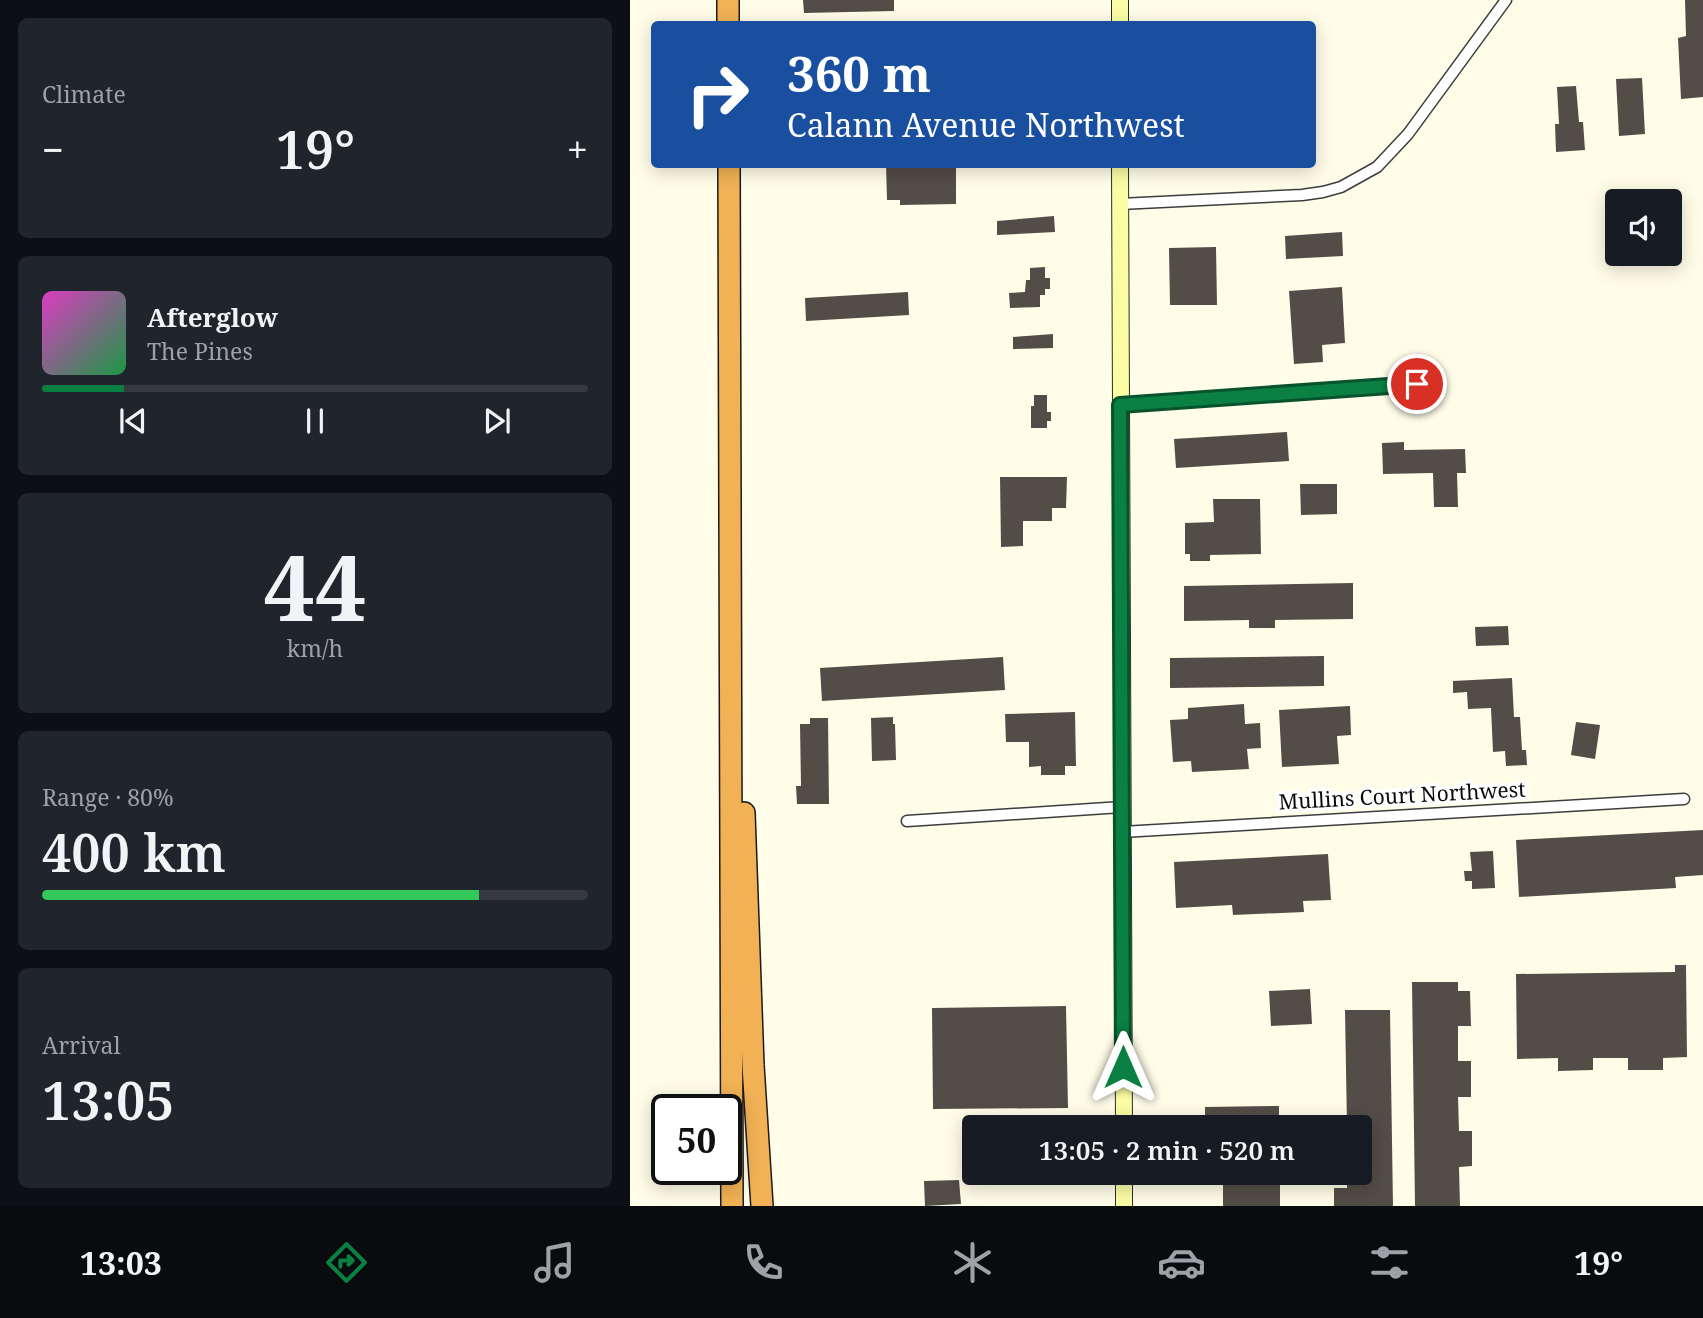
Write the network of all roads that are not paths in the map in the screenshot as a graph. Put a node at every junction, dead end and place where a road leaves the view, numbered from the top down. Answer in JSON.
{"nodes":[{"id":1,"x":728,"y":0,"type":"edge"},
{"id":2,"x":1120,"y":0,"type":"edge"},
{"id":3,"x":1506,"y":0,"type":"edge"},
{"id":4,"x":728,"y":21,"type":"edge"},
{"id":5,"x":1119,"y":21,"type":"edge"},
{"id":6,"x":729,"y":168,"type":"edge"},
{"id":7,"x":1120,"y":168,"type":"edge"},
{"id":8,"x":1120,"y":204,"type":"junction"},
{"id":9,"x":1417,"y":384,"type":"dead end"},
{"id":10,"x":1120,"y":405,"type":"junction"},
{"id":11,"x":730,"y":453,"type":"junction"},
{"id":12,"x":1684,"y":799,"type":"dead end"},
{"id":13,"x":1122,"y":807,"type":"junction"},
{"id":14,"x":906,"y":821,"type":"dead end"},
{"id":15,"x":1122,"y":832,"type":"junction"},
{"id":16,"x":1124,"y":1115,"type":"edge"},
{"id":17,"x":1124,"y":1185,"type":"edge"},
{"id":18,"x":732,"y":1206,"type":"edge"},
{"id":19,"x":762,"y":1206,"type":"edge"},
{"id":20,"x":1124,"y":1206,"type":"edge"}],
"edges":[{"from":1,"to":4,"type":"highway"},
{"from":2,"to":5,"type":"main road"},
{"from":3,"to":8,"type":"street"},
{"from":6,"to":11,"type":"highway"},
{"from":7,"to":8,"type":"main road"},
{"from":8,"to":10,"type":"main road"},
{"from":9,"to":10,"type":"street"},
{"from":10,"to":13,"type":"main road"},
{"from":11,"to":18,"type":"highway"},
{"from":11,"to":19,"type":"highway"},
{"from":12,"to":15,"type":"street","name":"Mullins Court Northwest"},
{"from":13,"to":14,"type":"street"},
{"from":13,"to":15,"type":"main road"},
{"from":15,"to":16,"type":"main road"},
{"from":17,"to":20,"type":"main road"}]}
